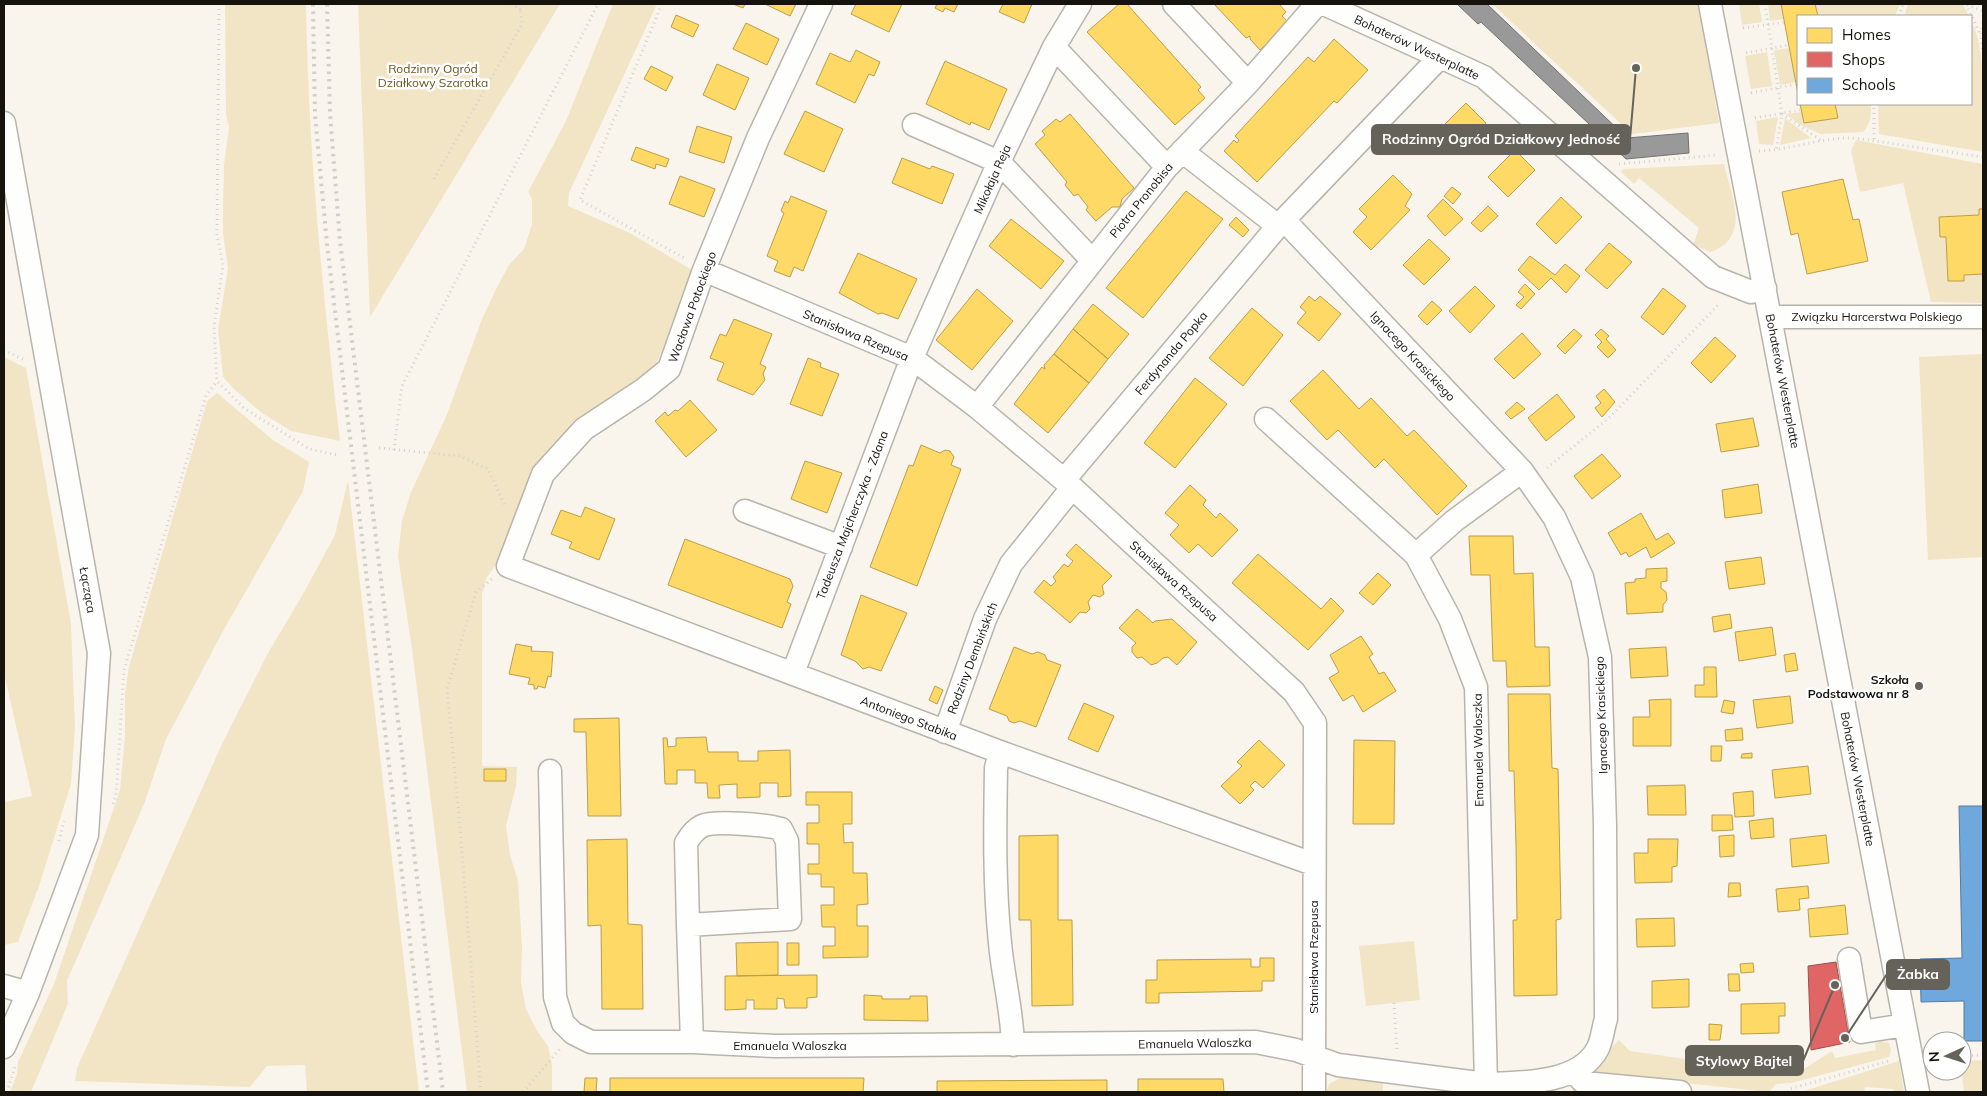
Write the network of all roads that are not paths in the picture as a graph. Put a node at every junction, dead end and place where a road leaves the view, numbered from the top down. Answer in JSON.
{"nodes":[{"id":1,"x":821,"y":4,"type":"edge"},
{"id":2,"x":1080,"y":4,"type":"edge"},
{"id":3,"x":1174,"y":4,"type":"edge"},
{"id":4,"x":1317,"y":4,"type":"edge"},
{"id":5,"x":1324,"y":4,"type":"edge"},
{"id":6,"x":1710,"y":4,"type":"edge"},
{"id":7,"x":1054,"y":47,"type":"junction"},
{"id":8,"x":1439,"y":58,"type":"junction"},
{"id":9,"x":1248,"y":83,"type":"junction"},
{"id":10,"x":4,"y":123,"type":"edge"},
{"id":11,"x":914,"y":125,"type":"dead end"},
{"id":12,"x":1174,"y":159,"type":"junction"},
{"id":13,"x":999,"y":162,"type":"junction"},
{"id":14,"x":1281,"y":223,"type":"junction"},
{"id":15,"x":1092,"y":260,"type":"junction"},
{"id":16,"x":704,"y":270,"type":"junction"},
{"id":17,"x":1765,"y":288,"type":"junction"},
{"id":18,"x":1770,"y":317,"type":"junction"},
{"id":19,"x":1983,"y":317,"type":"edge"},
{"id":20,"x":912,"y":358,"type":"junction"},
{"id":21,"x":977,"y":407,"type":"junction"},
{"id":22,"x":1266,"y":419,"type":"dead end"},
{"id":23,"x":1526,"y":477,"type":"junction"},
{"id":24,"x":1068,"y":484,"type":"junction"},
{"id":25,"x":745,"y":511,"type":"dead end"},
{"id":26,"x":840,"y":547,"type":"junction"},
{"id":27,"x":1416,"y":555,"type":"junction"},
{"id":28,"x":508,"y":566,"type":"joint"},
{"id":29,"x":793,"y":673,"type":"junction"},
{"id":30,"x":945,"y":732,"type":"junction"},
{"id":31,"x":1000,"y":752,"type":"junction"},
{"id":32,"x":550,"y":771,"type":"dead end"},
{"id":33,"x":1313,"y":864,"type":"junction"},
{"id":34,"x":688,"y":925,"type":"junction"},
{"id":35,"x":1849,"y":959,"type":"dead end"},
{"id":36,"x":4,"y":986,"type":"edge"},
{"id":37,"x":28,"y":993,"type":"junction"},
{"id":38,"x":1905,"y":1025,"type":"junction"},
{"id":39,"x":692,"y":1042,"type":"junction"},
{"id":40,"x":1013,"y":1045,"type":"junction"},
{"id":41,"x":4,"y":1047,"type":"edge"},
{"id":42,"x":1314,"y":1058,"type":"junction"},
{"id":43,"x":1575,"y":1072,"type":"junction"},
{"id":44,"x":1486,"y":1084,"type":"junction"},
{"id":45,"x":1314,"y":1092,"type":"edge"},
{"id":46,"x":1680,"y":1092,"type":"edge"},
{"id":47,"x":1918,"y":1092,"type":"edge"}],
"edges":[{"from":1,"to":16,"type":"street","name":"Wacława Potockiego"},
{"from":2,"to":7,"type":"street","name":"Mikołaja Reja"},
{"from":3,"to":9,"type":"street"},
{"from":4,"to":9,"type":"street","name":"Piotra Pronobisa"},
{"from":5,"to":8,"type":"street","name":"Bohaterów Westerplatte"},
{"from":6,"to":17,"type":"street","name":"Bohaterów Westerplatte"},
{"from":7,"to":12,"type":"street","name":"Ignacego Krasickiego"},
{"from":7,"to":13,"type":"street","name":"Mikołaja Reja"},
{"from":8,"to":14,"type":"street","name":"Ferdynanda Popka"},
{"from":8,"to":17,"type":"street","name":"Bohaterów Westerplatte"},
{"from":9,"to":12,"type":"street","name":"Piotra Pronobisa"},
{"from":10,"to":37,"type":"street","name":"Łącząca"},
{"from":11,"to":13,"type":"street"},
{"from":12,"to":14,"type":"street","name":"Ignacego Krasickiego"},
{"from":12,"to":15,"type":"street","name":"Piotra Pronobisa"},
{"from":13,"to":15,"type":"street"},
{"from":13,"to":20,"type":"street","name":"Mikołaja Reja"},
{"from":14,"to":23,"type":"street","name":"Ignacego Krasickiego"},
{"from":14,"to":24,"type":"street","name":"Ferdynanda Popka"},
{"from":15,"to":21,"type":"street","name":"Piotra Pronobisa"},
{"from":16,"to":20,"type":"street","name":"Stanisława Rzepusa"},
{"from":16,"to":28,"type":"street","name":"Wacława Potockiego"},
{"from":17,"to":18,"type":"street","name":"Bohaterów Westerplatte"},
{"from":18,"to":19,"type":"street","name":"Związku Harcerstwa Polskiego"},
{"from":18,"to":38,"type":"street","name":"Bohaterów Westerplatte"},
{"from":20,"to":21,"type":"street","name":"Stanisława Rzepusa"},
{"from":20,"to":26,"type":"street","name":"Tadeusza Majcherczyka - Zdana"},
{"from":21,"to":24,"type":"street","name":"Stanisława Rzepusa"},
{"from":22,"to":27,"type":"street","name":"Emanuela Waloszka"},
{"from":23,"to":27,"type":"street"},
{"from":23,"to":43,"type":"street","name":"Ignacego Krasickiego"},
{"from":24,"to":30,"type":"street","name":"Rodziny Dembińskich"},
{"from":24,"to":33,"type":"street","name":"Stanisława Rzepusa"},
{"from":25,"to":26,"type":"street"},
{"from":26,"to":29,"type":"street","name":"Tadeusza Majcherczyka - Zdana"},
{"from":27,"to":44,"type":"street","name":"Emanuela Waloszka"},
{"from":28,"to":29,"type":"street","name":"Antoniego Stabika"},
{"from":29,"to":30,"type":"street","name":"Antoniego Stabika"},
{"from":30,"to":31,"type":"street","name":"Antoniego Stabika"},
{"from":31,"to":33,"type":"street","name":"Antoniego Stabika"},
{"from":31,"to":40,"type":"street"},
{"from":32,"to":39,"type":"street","name":"Emanuela Waloszka"},
{"from":33,"to":42,"type":"street","name":"Stanisława Rzepusa"},
{"from":34,"to":34,"type":"street"},
{"from":34,"to":39,"type":"street"},
{"from":35,"to":38,"type":"street"},
{"from":36,"to":37,"type":"street"},
{"from":37,"to":41,"type":"street","name":"Łącząca"},
{"from":38,"to":47,"type":"street","name":"Bohaterów Westerplatte"},
{"from":39,"to":40,"type":"street","name":"Emanuela Waloszka"},
{"from":40,"to":42,"type":"street","name":"Emanuela Waloszka"},
{"from":42,"to":44,"type":"street","name":"Emanuela Waloszka"},
{"from":42,"to":45,"type":"street","name":"Stanisława Rzepusa"},
{"from":43,"to":44,"type":"street"},
{"from":43,"to":46,"type":"street"}]}
